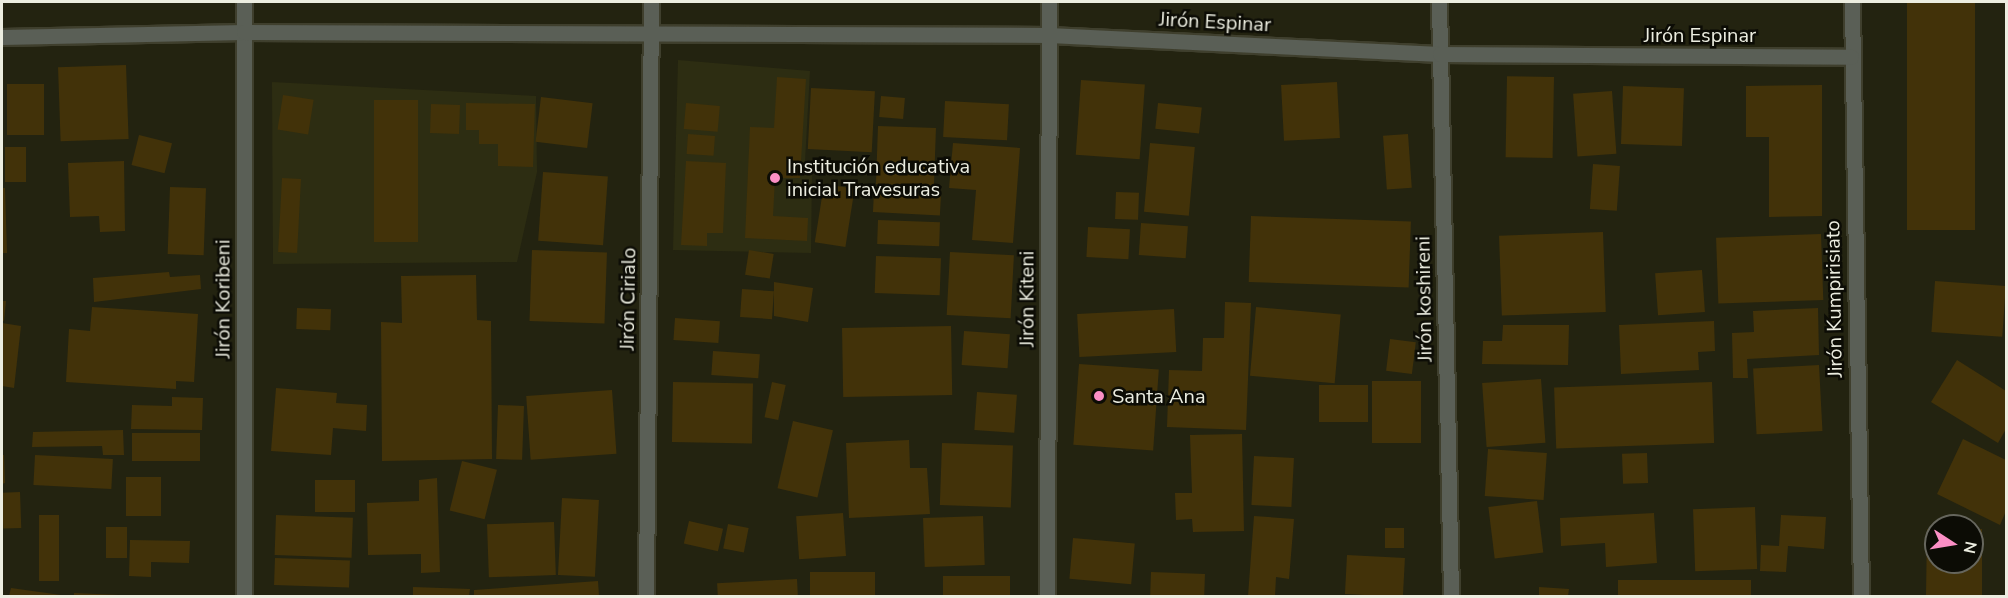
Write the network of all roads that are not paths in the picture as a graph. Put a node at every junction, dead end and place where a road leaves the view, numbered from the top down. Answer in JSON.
{"nodes":[{"id":1,"x":244,"y":2,"type":"edge"},
{"id":2,"x":651,"y":2,"type":"edge"},
{"id":3,"x":1049,"y":2,"type":"edge"},
{"id":4,"x":1439,"y":2,"type":"edge"},
{"id":5,"x":1852,"y":2,"type":"edge"},
{"id":6,"x":244,"y":32,"type":"junction"},
{"id":7,"x":651,"y":34,"type":"junction"},
{"id":8,"x":1049,"y":35,"type":"junction"},
{"id":9,"x":2,"y":37,"type":"edge"},
{"id":10,"x":1440,"y":54,"type":"junction"},
{"id":11,"x":1851,"y":57,"type":"junction"},
{"id":12,"x":244,"y":597,"type":"edge"},
{"id":13,"x":646,"y":597,"type":"edge"},
{"id":14,"x":1047,"y":597,"type":"edge"},
{"id":15,"x":1450,"y":597,"type":"edge"},
{"id":16,"x":1860,"y":597,"type":"edge"}],
"edges":[{"from":1,"to":6,"type":"street","name":"Jirón Koribeni"},
{"from":2,"to":7,"type":"street","name":"Jirón Cirialo"},
{"from":3,"to":8,"type":"street","name":"Jirón Kiteni"},
{"from":4,"to":10,"type":"street","name":"Jirón koshireni"},
{"from":5,"to":11,"type":"street","name":"Jirón Kumpirisiato"},
{"from":6,"to":7,"type":"street","name":"Jirón Espinar"},
{"from":6,"to":9,"type":"street","name":"Jirón Espinar"},
{"from":6,"to":12,"type":"street","name":"Jirón Koribeni"},
{"from":7,"to":8,"type":"street","name":"Jirón Espinar"},
{"from":7,"to":13,"type":"street","name":"Jirón Cirialo"},
{"from":8,"to":10,"type":"street","name":"Jirón Espinar"},
{"from":8,"to":14,"type":"street","name":"Jirón Kiteni"},
{"from":10,"to":11,"type":"street","name":"Jirón Espinar"},
{"from":10,"to":15,"type":"street","name":"Jirón koshireni"},
{"from":11,"to":16,"type":"street","name":"Jirón Kumpirisiato"}]}
